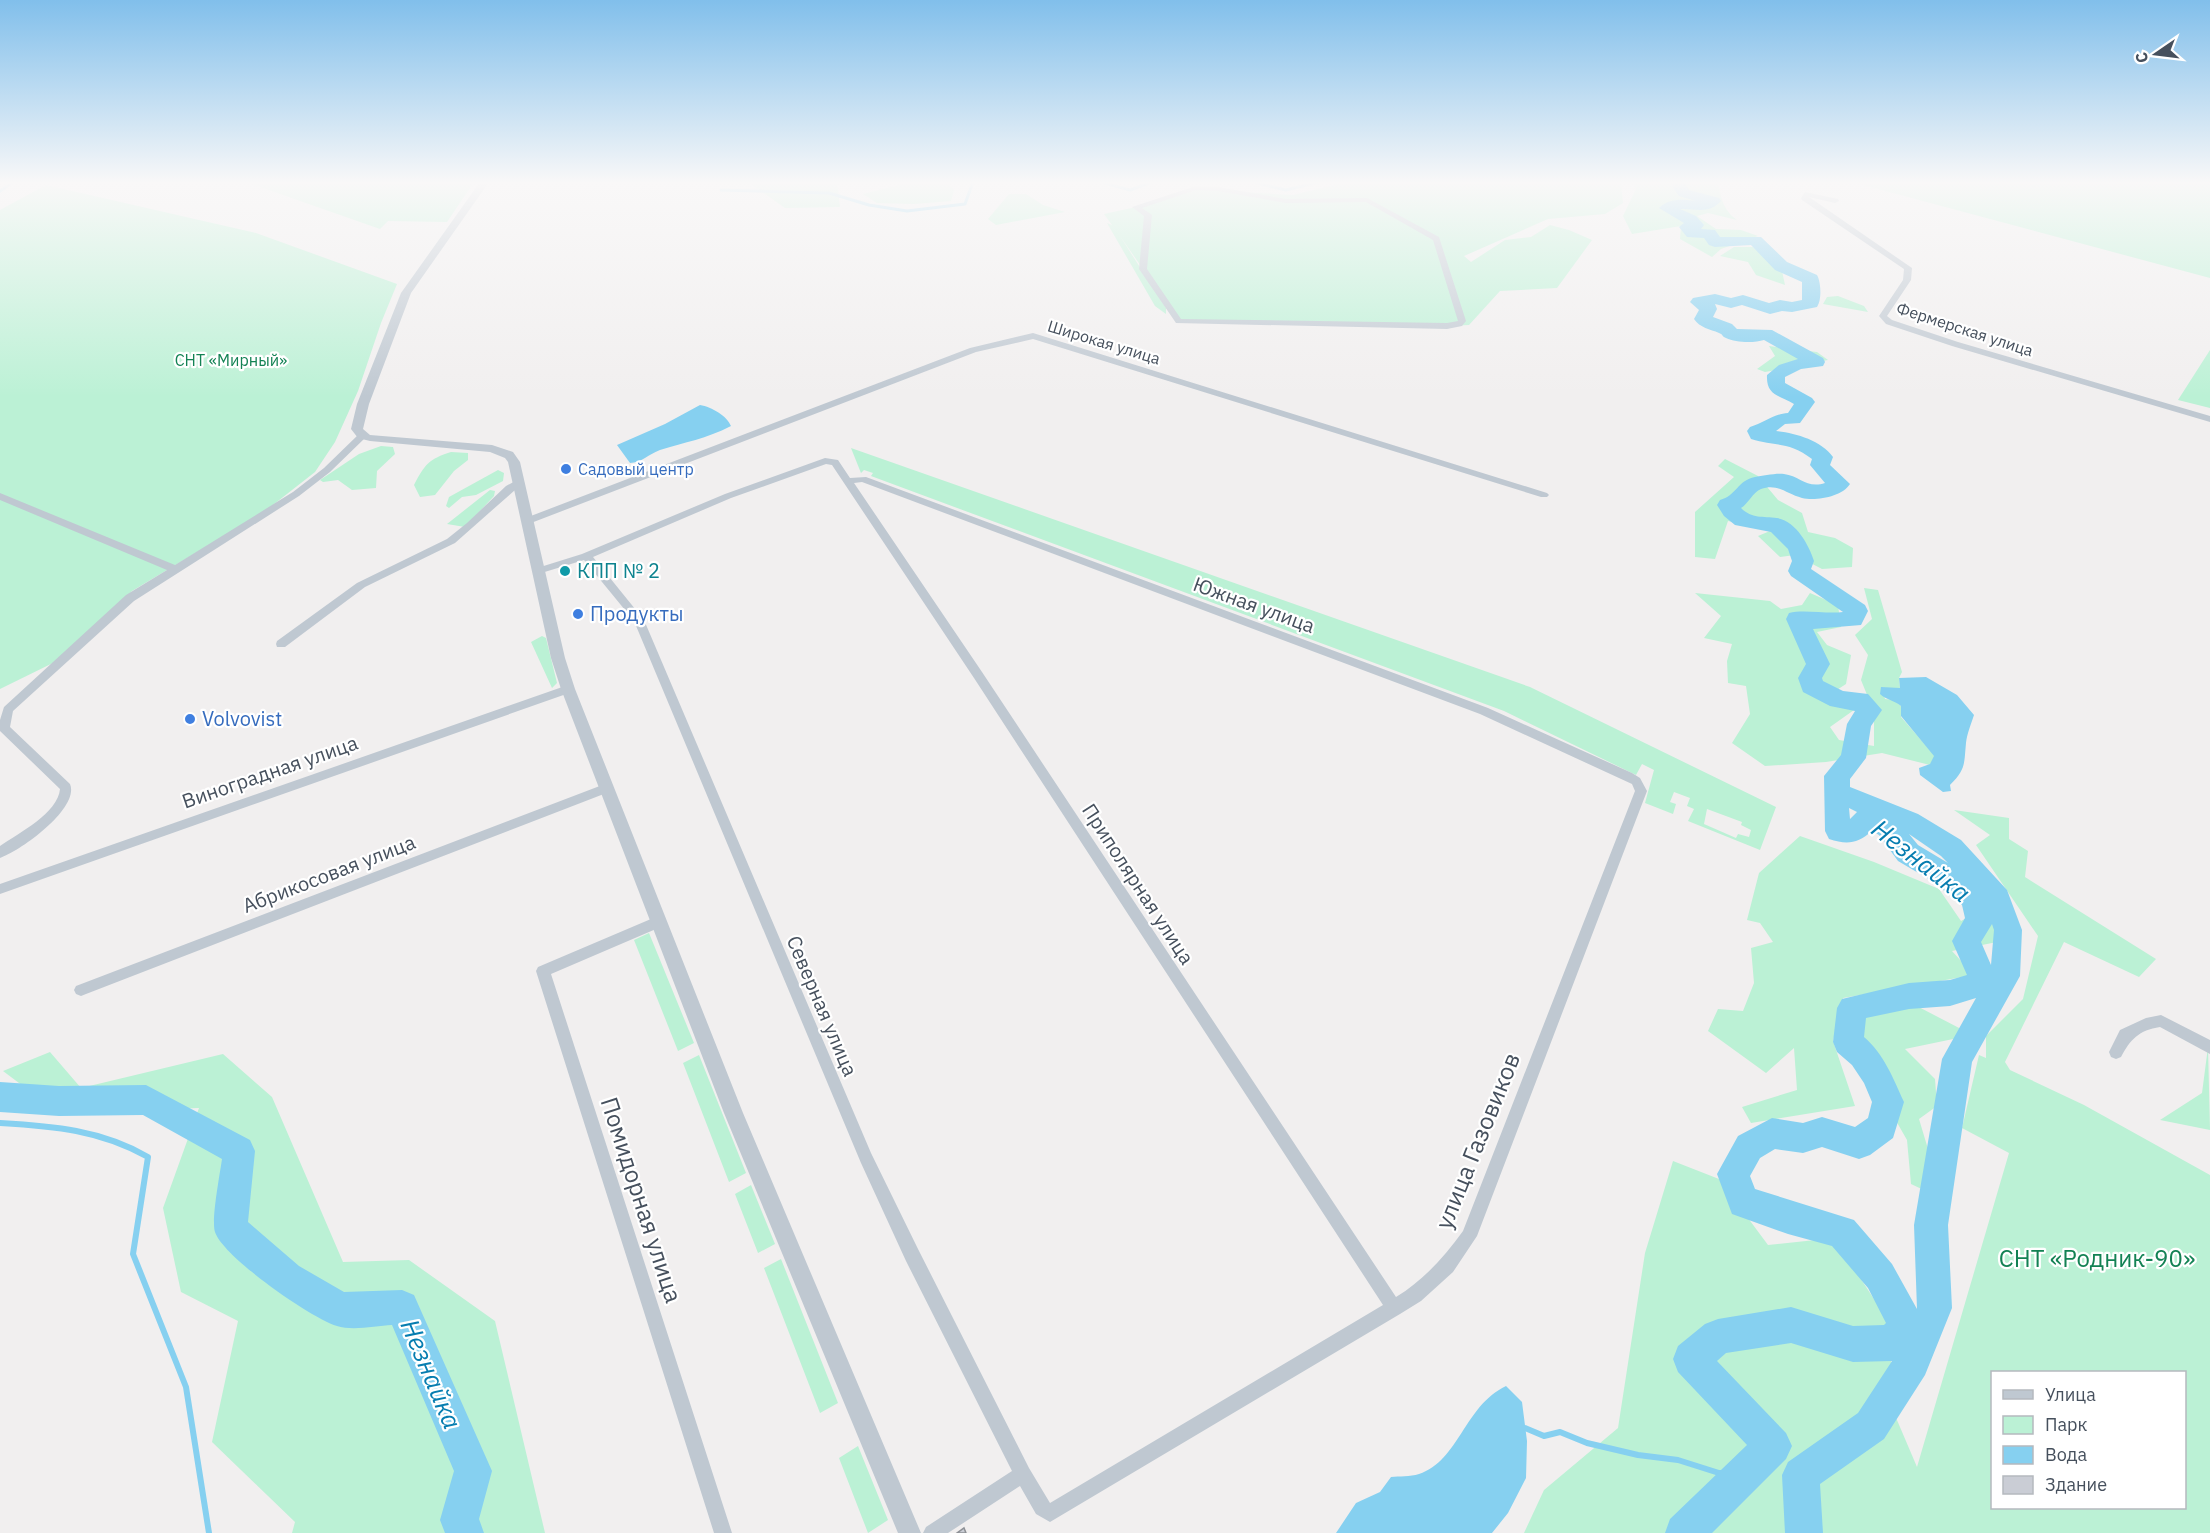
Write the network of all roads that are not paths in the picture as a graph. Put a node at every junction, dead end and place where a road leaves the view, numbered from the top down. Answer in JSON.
{"nodes":[{"id":1,"x":434,"y":254,"type":"edge"},
{"id":2,"x":1144,"y":254,"type":"edge"},
{"id":3,"x":1441,"y":254,"type":"edge"},
{"id":4,"x":1887,"y":254,"type":"edge"},
{"id":5,"x":2210,"y":419,"type":"edge"},
{"id":6,"x":362,"y":436,"type":"junction"},
{"id":7,"x":849,"y":481,"type":"junction"},
{"id":8,"x":519,"y":482,"type":"junction"},
{"id":9,"x":1544,"y":495,"type":"dead end"},
{"id":10,"x":0,"y":496,"type":"edge"},
{"id":11,"x":527,"y":520,"type":"junction"},
{"id":12,"x":586,"y":556,"type":"junction"},
{"id":13,"x":172,"y":568,"type":"junction"},
{"id":14,"x":538,"y":571,"type":"junction"},
{"id":15,"x":281,"y":644,"type":"dead end"},
{"id":16,"x":561,"y":691,"type":"junction"},
{"id":17,"x":1639,"y":784,"type":"joint"},
{"id":18,"x":598,"y":792,"type":"junction"},
{"id":19,"x":0,"y":853,"type":"edge"},
{"id":20,"x":0,"y":889,"type":"edge"},
{"id":21,"x":658,"y":922,"type":"junction"},
{"id":22,"x":81,"y":990,"type":"dead end"},
{"id":23,"x":2210,"y":1047,"type":"edge"},
{"id":24,"x":2116,"y":1052,"type":"dead end"},
{"id":25,"x":1394,"y":1308,"type":"junction"},
{"id":26,"x":1023,"y":1474,"type":"junction"},
{"id":27,"x":723,"y":1533,"type":"edge"},
{"id":28,"x":910,"y":1533,"type":"edge"},
{"id":29,"x":932,"y":1533,"type":"edge"}],
"edges":[{"from":1,"to":6,"type":"street"},
{"from":2,"to":3,"type":"street"},
{"from":4,"to":5,"type":"street","name":"Фермерская улица"},
{"from":6,"to":8,"type":"street"},
{"from":6,"to":13,"type":"street"},
{"from":7,"to":12,"type":"street","name":"Приполярная улица"},
{"from":7,"to":17,"type":"street","name":"Южная улица"},
{"from":7,"to":25,"type":"street","name":"Приполярная улица"},
{"from":8,"to":11,"type":"street"},
{"from":8,"to":15,"type":"street"},
{"from":9,"to":11,"type":"street","name":"Широкая улица"},
{"from":10,"to":13,"type":"street"},
{"from":11,"to":14,"type":"street"},
{"from":12,"to":14,"type":"street","name":"Приполярная улица"},
{"from":12,"to":26,"type":"street","name":"Северная улица"},
{"from":13,"to":19,"type":"street"},
{"from":14,"to":16,"type":"street"},
{"from":16,"to":18,"type":"street"},
{"from":16,"to":20,"type":"street","name":"Виноградная улица"},
{"from":17,"to":25,"type":"street","name":"улица Газовиков"},
{"from":18,"to":21,"type":"street"},
{"from":18,"to":22,"type":"street","name":"Абрикосовая улица"},
{"from":21,"to":27,"type":"street","name":"Помидорная улица"},
{"from":21,"to":28,"type":"street"},
{"from":23,"to":24,"type":"street"},
{"from":25,"to":26,"type":"street","name":"улица Газовиков"},
{"from":26,"to":29,"type":"street"}]}
